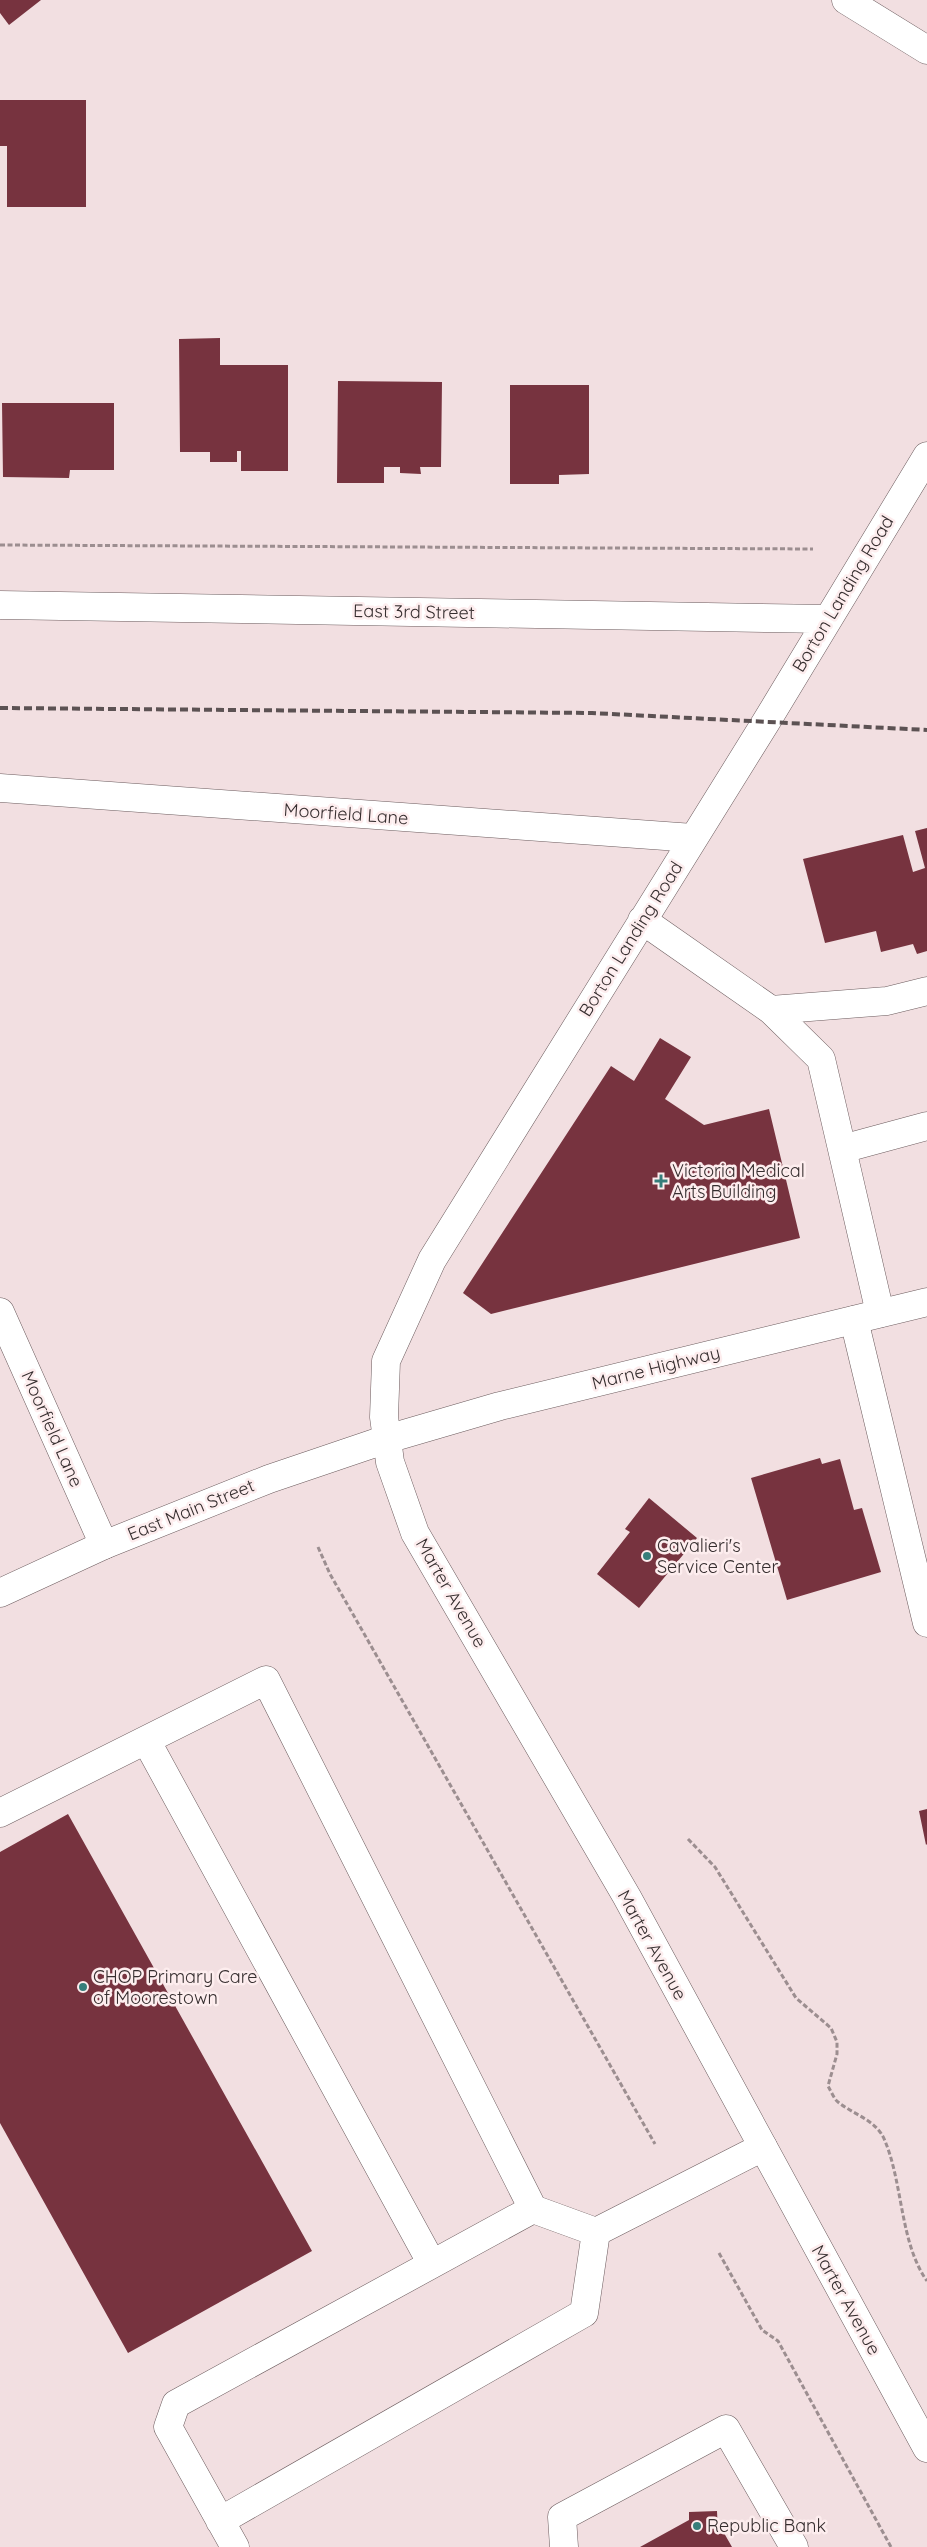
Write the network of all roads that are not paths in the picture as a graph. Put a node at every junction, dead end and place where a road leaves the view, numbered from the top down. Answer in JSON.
{"nodes":[{"id":1,"x":846,"y":0,"type":"edge"},
{"id":2,"x":927,"y":50,"type":"edge"},
{"id":3,"x":927,"y":456,"type":"edge"},
{"id":4,"x":0,"y":605,"type":"edge"},
{"id":5,"x":828,"y":619,"type":"junction"},
{"id":6,"x":0,"y":788,"type":"edge"},
{"id":7,"x":693,"y":838,"type":"junction"},
{"id":8,"x":642,"y":920,"type":"junction"},
{"id":9,"x":927,"y":991,"type":"edge"},
{"id":10,"x":771,"y":1010,"type":"junction"},
{"id":11,"x":927,"y":1126,"type":"edge"},
{"id":12,"x":842,"y":1149,"type":"junction"},
{"id":13,"x":927,"y":1302,"type":"edge"},
{"id":14,"x":0,"y":1312,"type":"edge"},
{"id":15,"x":880,"y":1313,"type":"junction"},
{"id":16,"x":854,"y":1320,"type":"junction"},
{"id":17,"x":387,"y":1439,"type":"junction"},
{"id":18,"x":104,"y":1545,"type":"junction"},
{"id":19,"x":0,"y":1593,"type":"edge"},
{"id":20,"x":927,"y":1623,"type":"edge"},
{"id":21,"x":146,"y":1740,"type":"junction"},
{"id":22,"x":0,"y":1813,"type":"edge"},
{"id":23,"x":763,"y":2146,"type":"junction"},
{"id":24,"x":533,"y":2209,"type":"junction"},
{"id":25,"x":596,"y":2232,"type":"junction"},
{"id":26,"x":432,"y":2264,"type":"junction"},
{"id":27,"x":927,"y":2448,"type":"edge"},
{"id":28,"x":220,"y":2521,"type":"junction"},
{"id":29,"x":235,"y":2547,"type":"edge"},
{"id":30,"x":564,"y":2547,"type":"edge"},
{"id":31,"x":794,"y":2547,"type":"edge"}],
"edges":[{"from":1,"to":2,"type":"street"},
{"from":3,"to":5,"type":"street","name":"Borton Landing Road"},
{"from":4,"to":5,"type":"street","name":"East 3rd Street"},
{"from":5,"to":7,"type":"street","name":"Borton Landing Road"},
{"from":6,"to":7,"type":"street","name":"Moorfield Lane"},
{"from":7,"to":8,"type":"street","name":"Borton Landing Road"},
{"from":8,"to":10,"type":"street"},
{"from":8,"to":17,"type":"street","name":"Borton Landing Road"},
{"from":9,"to":10,"type":"street"},
{"from":10,"to":12,"type":"street"},
{"from":11,"to":12,"type":"street"},
{"from":12,"to":15,"type":"street"},
{"from":13,"to":15,"type":"street","name":"Marne Highway"},
{"from":14,"to":18,"type":"street","name":"Moorfield Lane"},
{"from":15,"to":16,"type":"street","name":"Marne Highway"},
{"from":16,"to":17,"type":"street","name":"Marne Highway"},
{"from":16,"to":20,"type":"street"},
{"from":17,"to":18,"type":"street","name":"East Main Street"},
{"from":17,"to":23,"type":"street","name":"Marter Avenue"},
{"from":18,"to":19,"type":"street","name":"East Main Street"},
{"from":21,"to":22,"type":"street"},
{"from":21,"to":24,"type":"street"},
{"from":21,"to":26,"type":"street"},
{"from":23,"to":25,"type":"street"},
{"from":23,"to":27,"type":"street","name":"Marter Avenue"},
{"from":24,"to":25,"type":"street"},
{"from":24,"to":26,"type":"street"},
{"from":25,"to":28,"type":"street"},
{"from":26,"to":28,"type":"street"},
{"from":28,"to":29,"type":"street"},
{"from":30,"to":31,"type":"street"}]}
